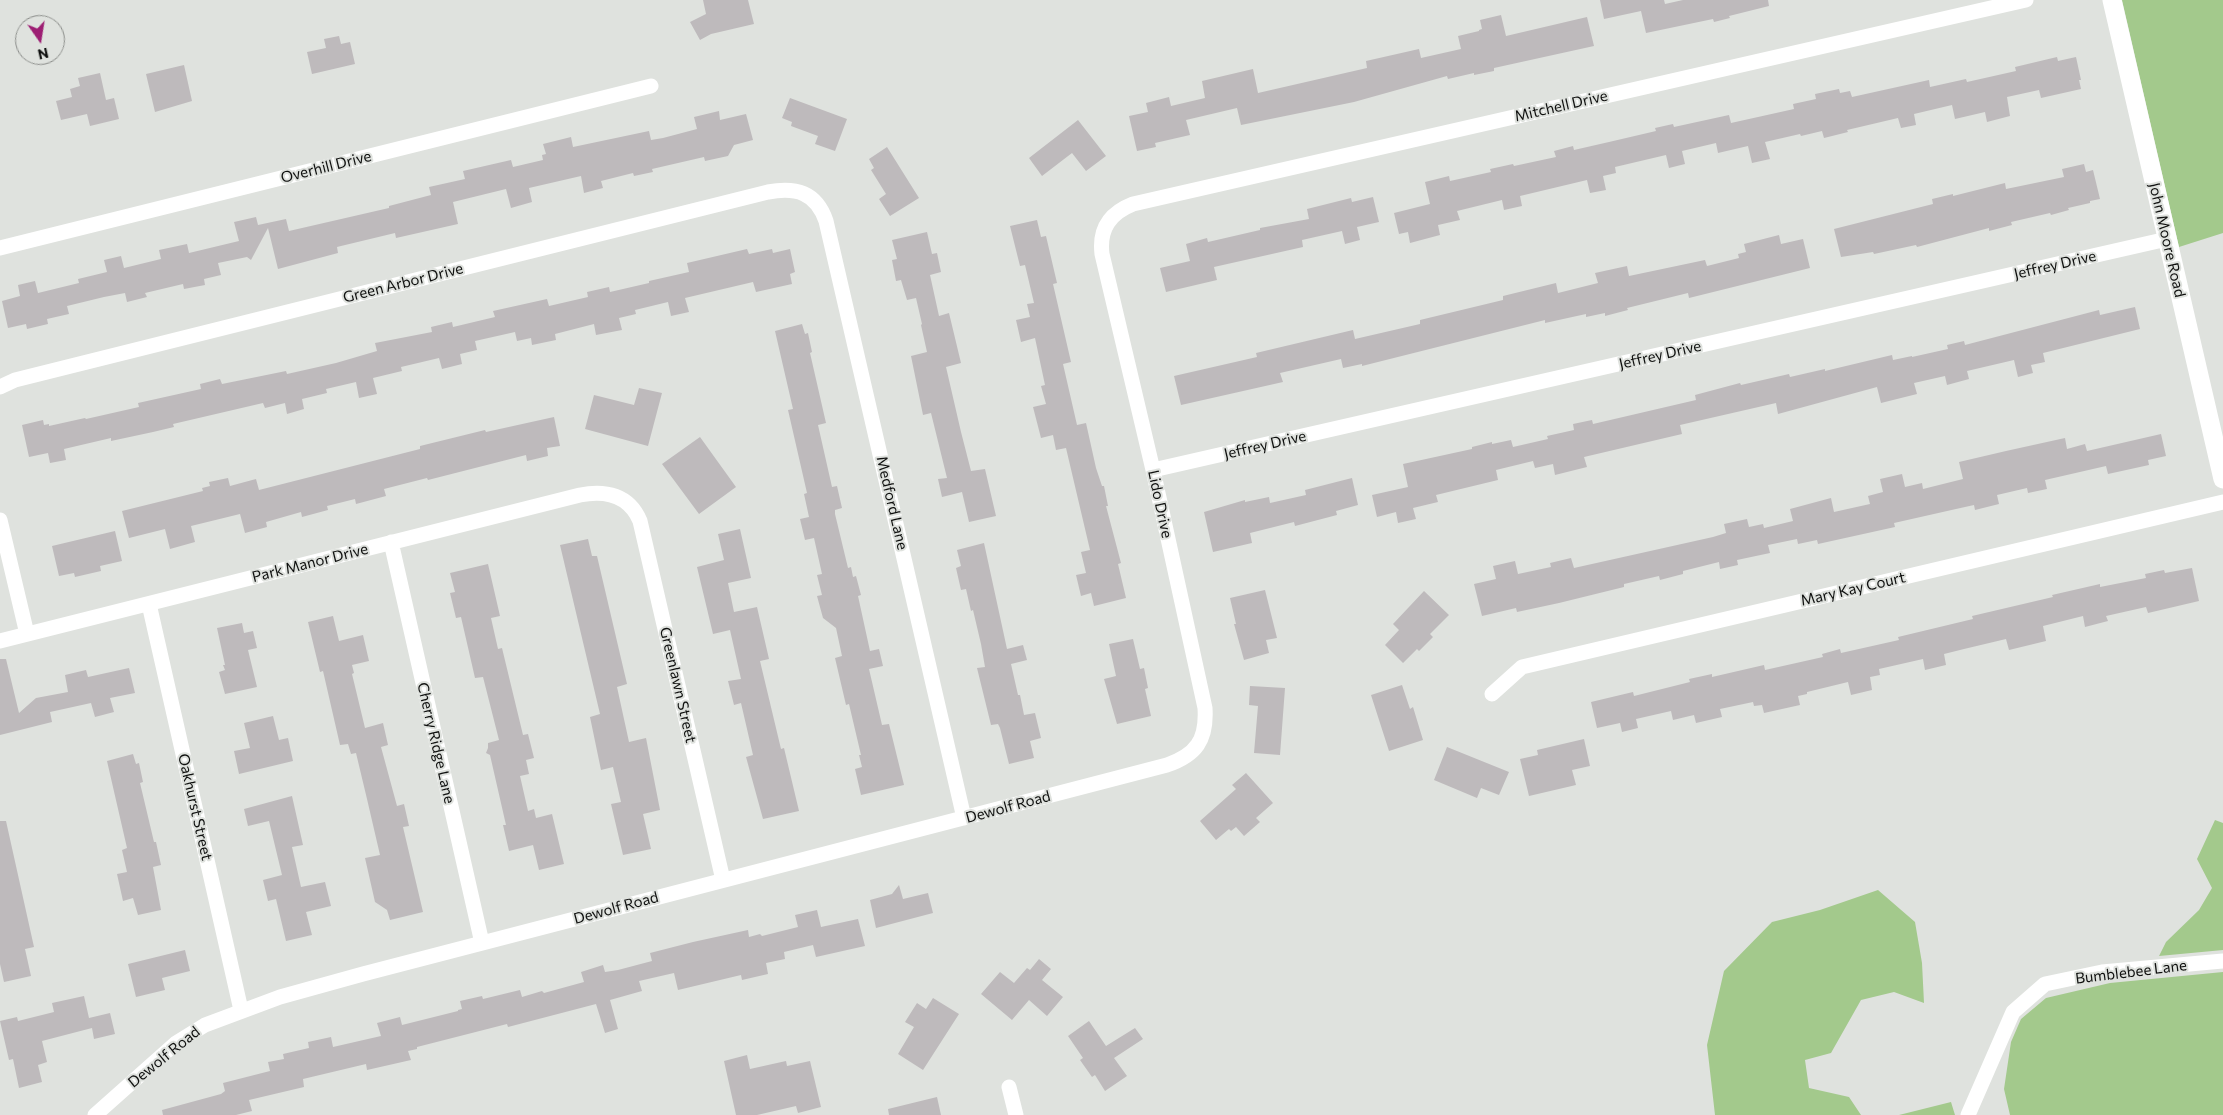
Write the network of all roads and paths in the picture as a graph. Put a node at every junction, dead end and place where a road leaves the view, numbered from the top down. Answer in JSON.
{"nodes":[{"id":1,"x":2026,"y":0,"type":"edge"},
{"id":2,"x":2112,"y":0,"type":"edge"},
{"id":3,"x":651,"y":86,"type":"dead end"},
{"id":4,"x":807,"y":195,"type":"joint"},
{"id":5,"x":1105,"y":226,"type":"joint"},
{"id":6,"x":2167,"y":239,"type":"junction"},
{"id":7,"x":0,"y":248,"type":"edge"},
{"id":8,"x":0,"y":387,"type":"edge"},
{"id":9,"x":1153,"y":470,"type":"junction"},
{"id":10,"x":2223,"y":479,"type":"edge"},
{"id":11,"x":620,"y":497,"type":"joint"},
{"id":12,"x":2223,"y":502,"type":"edge"},
{"id":13,"x":0,"y":520,"type":"edge"},
{"id":14,"x":391,"y":542,"type":"junction"},
{"id":15,"x":149,"y":604,"type":"junction"},
{"id":16,"x":27,"y":634,"type":"junction"},
{"id":17,"x":0,"y":641,"type":"edge"},
{"id":18,"x":1492,"y":694,"type":"dead end"},
{"id":19,"x":1167,"y":765,"type":"joint"},
{"id":20,"x":964,"y":818,"type":"junction"},
{"id":21,"x":723,"y":880,"type":"junction"},
{"id":22,"x":482,"y":943,"type":"junction"},
{"id":23,"x":2223,"y":961,"type":"edge"},
{"id":24,"x":241,"y":1010,"type":"junction"},
{"id":25,"x":1009,"y":1087,"type":"dead end"},
{"id":26,"x":95,"y":1115,"type":"edge"},
{"id":27,"x":1016,"y":1115,"type":"edge"},
{"id":28,"x":1968,"y":1115,"type":"edge"}],
"edges":[{"from":1,"to":5,"type":"street","name":"Mitchell Drive"},
{"from":2,"to":6,"type":"street","name":"John Moore Road"},
{"from":3,"to":7,"type":"street","name":"Overhill Drive"},
{"from":4,"to":8,"type":"street","name":"Green Arbor Drive"},
{"from":4,"to":20,"type":"street","name":"Medford Lane"},
{"from":5,"to":9,"type":"street","name":"Lido Drive"},
{"from":6,"to":9,"type":"street","name":"Jeffrey Drive"},
{"from":6,"to":10,"type":"street","name":"John Moore Road"},
{"from":9,"to":19,"type":"street","name":"Lido Drive"},
{"from":11,"to":14,"type":"street","name":"Park Manor Drive"},
{"from":11,"to":21,"type":"street","name":"Greenlawn Street"},
{"from":12,"to":18,"type":"street","name":"Mary Kay Court"},
{"from":13,"to":16,"type":"street"},
{"from":14,"to":15,"type":"street","name":"Park Manor Drive"},
{"from":14,"to":22,"type":"street","name":"Cherry Ridge Lane"},
{"from":15,"to":16,"type":"street","name":"Park Manor Drive"},
{"from":15,"to":24,"type":"street","name":"Oakhurst Street"},
{"from":16,"to":17,"type":"street","name":"Park Manor Drive"},
{"from":19,"to":20,"type":"street","name":"Dewolf Road"},
{"from":20,"to":21,"type":"street","name":"Dewolf Road"},
{"from":21,"to":22,"type":"street","name":"Dewolf Road"},
{"from":22,"to":24,"type":"street","name":"Dewolf Road"},
{"from":23,"to":28,"type":"street","name":"Bumblebee Lane"},
{"from":24,"to":26,"type":"street","name":"Dewolf Road"},
{"from":25,"to":27,"type":"street"}]}
